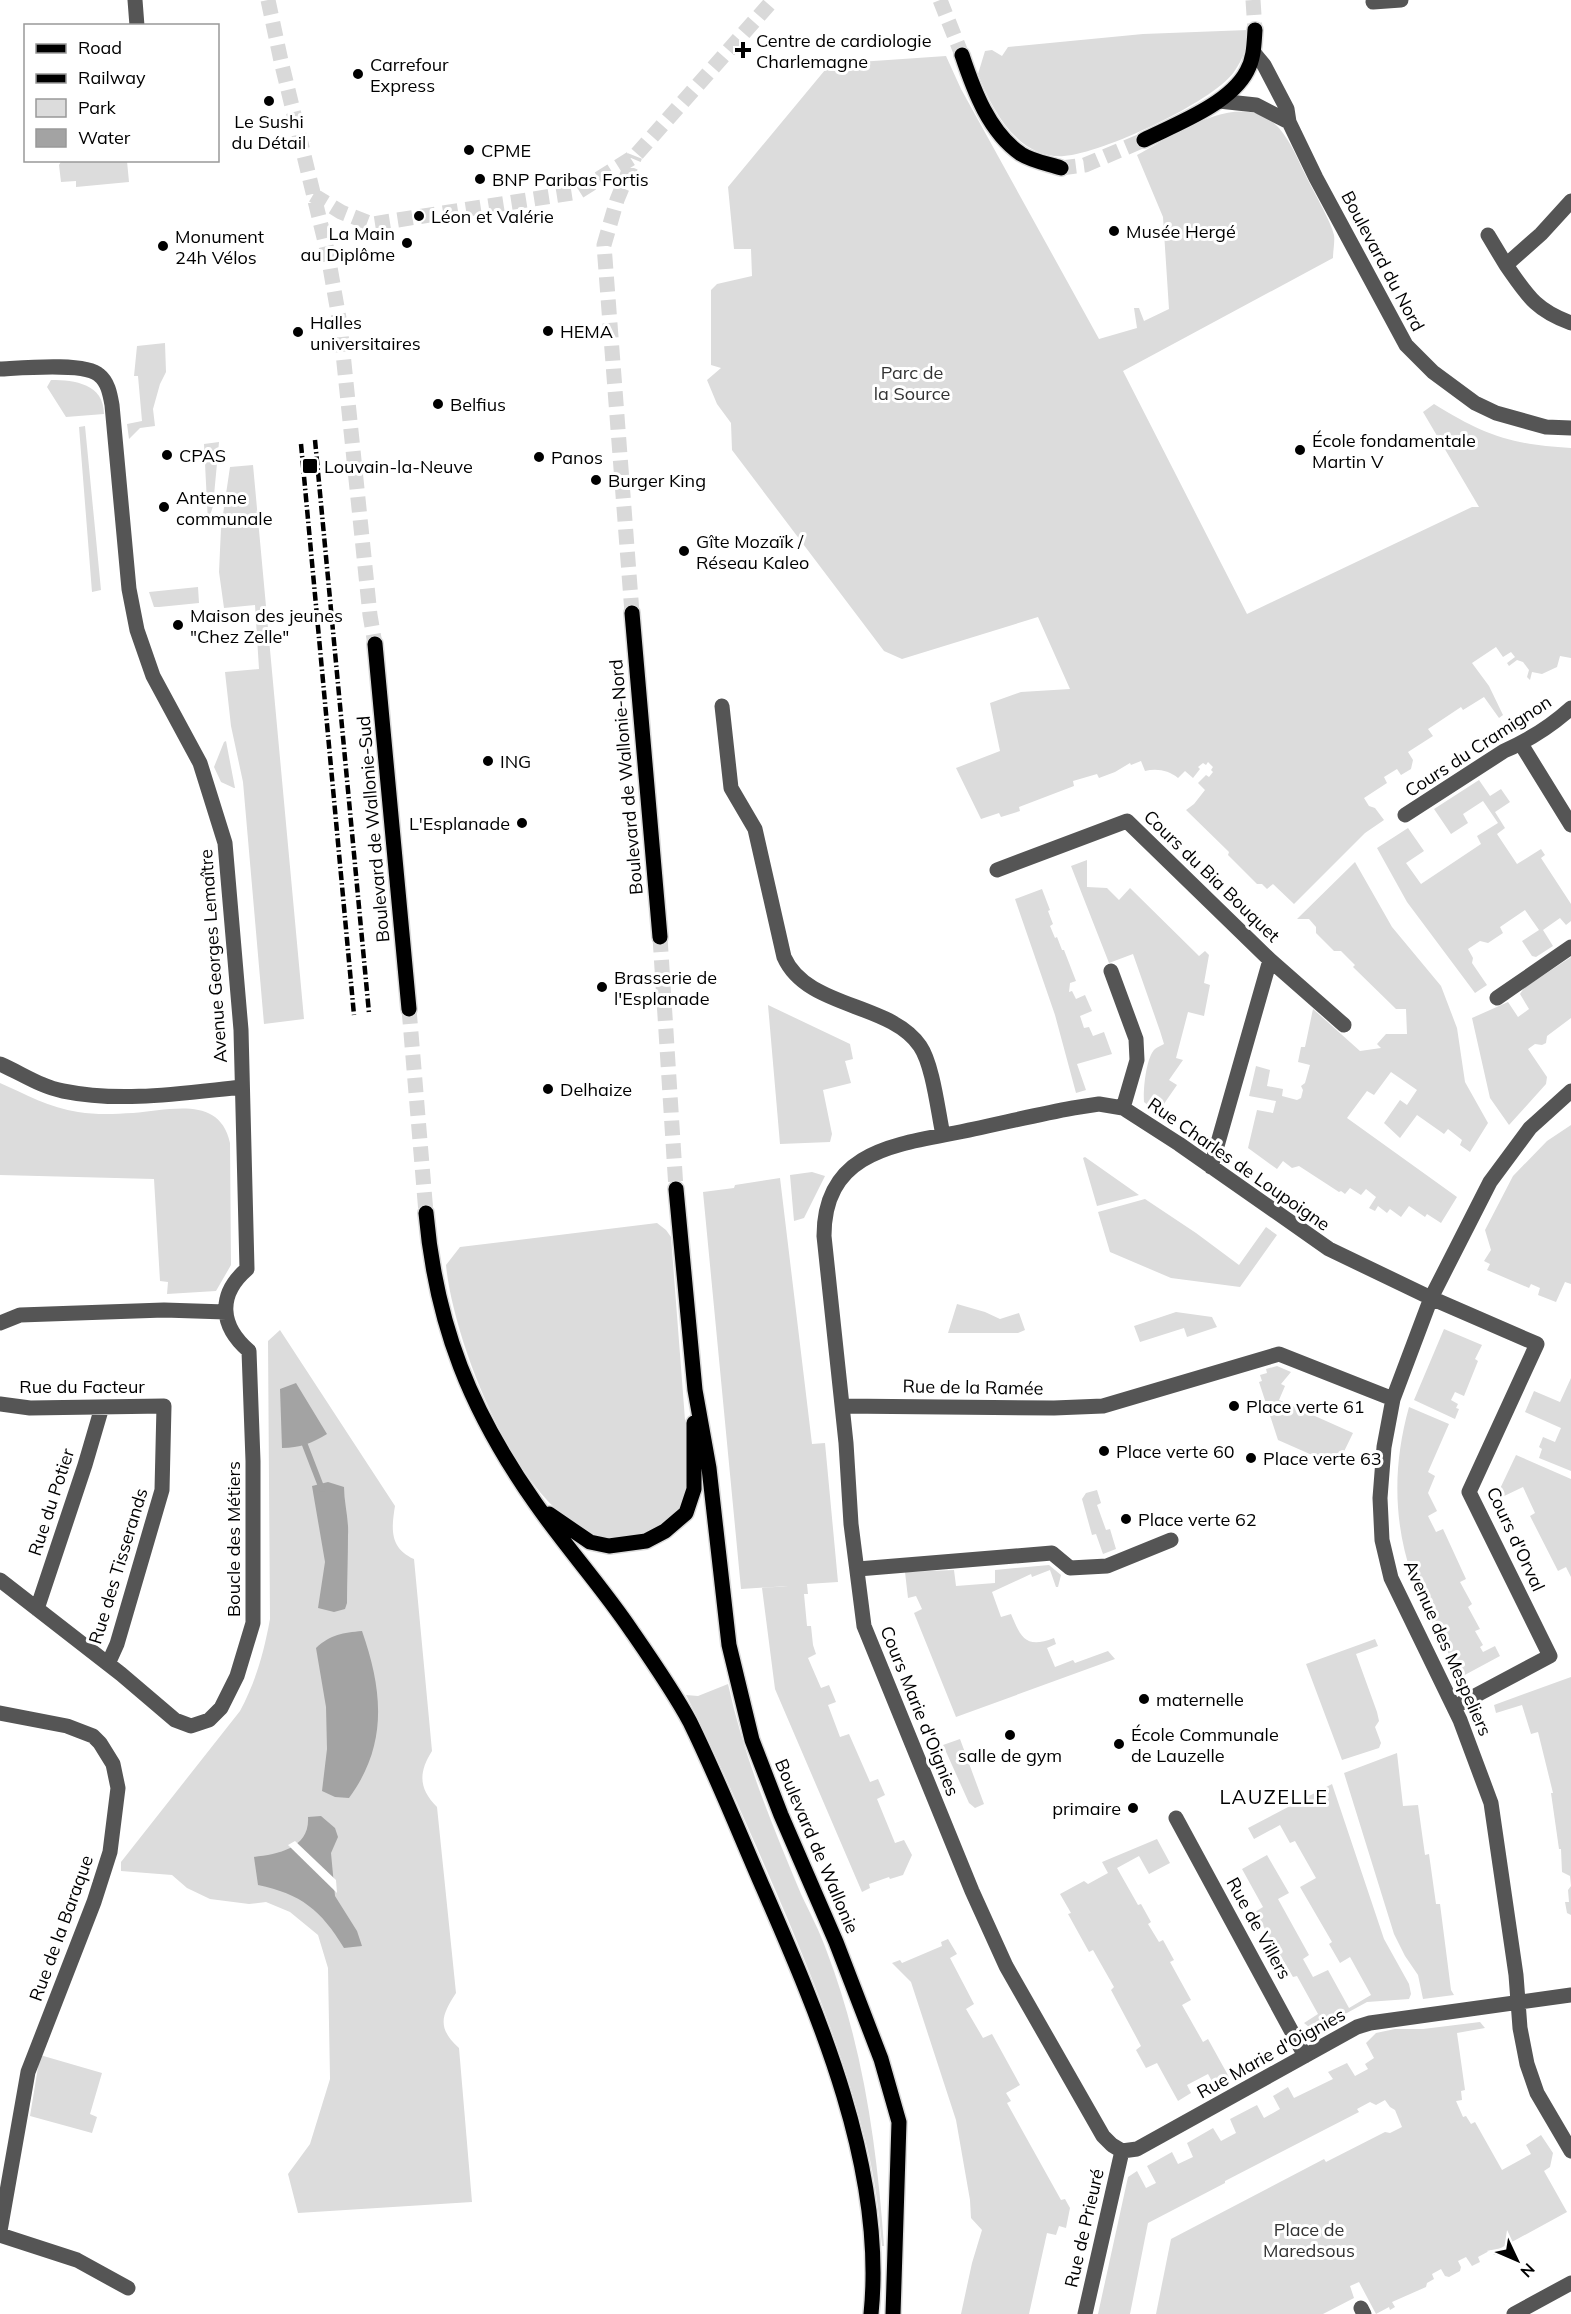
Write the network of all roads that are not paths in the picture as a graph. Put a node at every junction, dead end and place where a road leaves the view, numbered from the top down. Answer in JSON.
{"nodes":[{"id":1,"x":135,"y":0,"type":"edge"},
{"id":2,"x":1401,"y":0,"type":"edge"},
{"id":3,"x":1373,"y":3,"type":"dead end"},
{"id":4,"x":137,"y":24,"type":"edge"},
{"id":5,"x":1255,"y":30,"type":"tunnel mouth"},
{"id":6,"x":1254,"y":52,"type":"junction"},
{"id":7,"x":962,"y":55,"type":"tunnel mouth"},
{"id":8,"x":1219,"y":100,"type":"junction"},
{"id":9,"x":1289,"y":122,"type":"junction"},
{"id":10,"x":1144,"y":140,"type":"tunnel mouth"},
{"id":11,"x":1061,"y":168,"type":"tunnel mouth"},
{"id":12,"x":1571,"y":201,"type":"edge"},
{"id":13,"x":1488,"y":235,"type":"dead end"},
{"id":14,"x":1506,"y":265,"type":"junction"},
{"id":15,"x":1571,"y":323,"type":"edge"},
{"id":16,"x":0,"y":369,"type":"edge"},
{"id":17,"x":1571,"y":428,"type":"edge"},
{"id":18,"x":632,"y":614,"type":"tunnel mouth"},
{"id":19,"x":375,"y":644,"type":"tunnel mouth"},
{"id":20,"x":722,"y":706,"type":"dead end"},
{"id":21,"x":1571,"y":708,"type":"edge"},
{"id":22,"x":1521,"y":744,"type":"junction"},
{"id":23,"x":1405,"y":815,"type":"dead end"},
{"id":24,"x":1571,"y":825,"type":"edge"},
{"id":25,"x":997,"y":870,"type":"dead end"},
{"id":26,"x":660,"y":937,"type":"tunnel mouth"},
{"id":27,"x":1571,"y":947,"type":"edge"},
{"id":28,"x":1270,"y":960,"type":"junction"},
{"id":29,"x":1112,"y":971,"type":"dead end"},
{"id":30,"x":1497,"y":998,"type":"dead end"},
{"id":31,"x":409,"y":1009,"type":"tunnel mouth"},
{"id":32,"x":1344,"y":1025,"type":"dead end"},
{"id":33,"x":0,"y":1064,"type":"edge"},
{"id":34,"x":242,"y":1086,"type":"junction"},
{"id":35,"x":1571,"y":1091,"type":"edge"},
{"id":36,"x":1123,"y":1108,"type":"junction"},
{"id":37,"x":943,"y":1136,"type":"junction"},
{"id":38,"x":1211,"y":1167,"type":"junction"},
{"id":39,"x":846,"y":1173,"type":"joint"},
{"id":40,"x":676,"y":1189,"type":"tunnel mouth"},
{"id":41,"x":426,"y":1213,"type":"tunnel mouth"},
{"id":42,"x":1431,"y":1298,"type":"junction"},
{"id":43,"x":226,"y":1312,"type":"junction"},
{"id":44,"x":0,"y":1323,"type":"edge"},
{"id":45,"x":695,"y":1390,"type":"junction"},
{"id":46,"x":1393,"y":1399,"type":"junction"},
{"id":47,"x":0,"y":1404,"type":"edge"},
{"id":48,"x":164,"y":1406,"type":"joint"},
{"id":49,"x":842,"y":1406,"type":"junction"},
{"id":50,"x":102,"y":1407,"type":"junction"},
{"id":51,"x":537,"y":1506,"type":"junction"},
{"id":52,"x":1172,"y":1540,"type":"dead end"},
{"id":53,"x":858,"y":1569,"type":"junction"},
{"id":54,"x":0,"y":1580,"type":"edge"},
{"id":55,"x":36,"y":1609,"type":"junction"},
{"id":56,"x":108,"y":1664,"type":"junction"},
{"id":57,"x":1454,"y":1707,"type":"junction"},
{"id":58,"x":0,"y":1713,"type":"edge"},
{"id":59,"x":1176,"y":1818,"type":"dead end"},
{"id":60,"x":1571,"y":1995,"type":"edge"},
{"id":61,"x":1519,"y":2001,"type":"junction"},
{"id":62,"x":1305,"y":2056,"type":"junction"},
{"id":63,"x":1122,"y":2151,"type":"junction"},
{"id":64,"x":1571,"y":2151,"type":"edge"},
{"id":65,"x":0,"y":2233,"type":"edge"},
{"id":66,"x":1571,"y":2283,"type":"edge"},
{"id":67,"x":128,"y":2288,"type":"dead end"},
{"id":68,"x":871,"y":2314,"type":"edge"},
{"id":69,"x":893,"y":2314,"type":"edge"},
{"id":70,"x":1084,"y":2314,"type":"edge"},
{"id":71,"x":1514,"y":2314,"type":"edge"}],
"edges":[{"from":1,"to":4,"type":"street"},
{"from":2,"to":3,"type":"street"},
{"from":5,"to":6,"type":"main road"},
{"from":6,"to":8,"type":"main road"},
{"from":6,"to":9,"type":"street","name":"Boulevard du Nord"},
{"from":7,"to":11,"type":"main road"},
{"from":8,"to":9,"type":"street"},
{"from":8,"to":10,"type":"main road"},
{"from":9,"to":17,"type":"street","name":"Boulevard du Nord"},
{"from":12,"to":14,"type":"street"},
{"from":13,"to":14,"type":"street"},
{"from":14,"to":15,"type":"street"},
{"from":16,"to":34,"type":"street","name":"Avenue Georges Lemaître"},
{"from":18,"to":26,"type":"main road","name":"Boulevard de Wallonie-Nord"},
{"from":19,"to":31,"type":"main road","name":"Boulevard de Wallonie-Sud"},
{"from":20,"to":37,"type":"street"},
{"from":21,"to":22,"type":"street","name":"Cours du Cramignon"},
{"from":22,"to":23,"type":"street","name":"Cours du Cramignon"},
{"from":22,"to":24,"type":"street"},
{"from":25,"to":28,"type":"street","name":"Cours du Bia Bouquet"},
{"from":27,"to":30,"type":"street"},
{"from":28,"to":32,"type":"street","name":"Cours du Bia Bouquet"},
{"from":28,"to":38,"type":"street","name":"Cours du Bia Bouquet"},
{"from":29,"to":36,"type":"street"},
{"from":33,"to":34,"type":"street","name":"Avenue Georges Lemaître"},
{"from":34,"to":43,"type":"street"},
{"from":35,"to":42,"type":"street","name":"Avenue des Mespeliers"},
{"from":36,"to":37,"type":"street","name":"Rue Charles de Loupoigne"},
{"from":36,"to":38,"type":"street","name":"Rue Charles de Loupoigne"},
{"from":37,"to":39,"type":"street","name":"Rue Charles de Loupoigne"},
{"from":38,"to":42,"type":"street","name":"Rue Charles de Loupoigne"},
{"from":39,"to":49,"type":"street","name":"Cours Marie d'Oignies"},
{"from":40,"to":45,"type":"main road"},
{"from":41,"to":51,"type":"main road"},
{"from":42,"to":46,"type":"street","name":"Avenue des Mespeliers"},
{"from":42,"to":57,"type":"street","name":"Cours d'Orval"},
{"from":43,"to":44,"type":"street"},
{"from":43,"to":56,"type":"street","name":"Boucle des Métiers"},
{"from":45,"to":51,"type":"main road"},
{"from":45,"to":69,"type":"main road","name":"Boulevard de Wallonie"},
{"from":46,"to":49,"type":"street","name":"Rue de la Ramée"},
{"from":46,"to":57,"type":"street","name":"Avenue des Mespeliers"},
{"from":47,"to":50,"type":"street","name":"Rue du Facteur"},
{"from":48,"to":50,"type":"street","name":"Rue du Facteur"},
{"from":48,"to":56,"type":"street","name":"Rue des Tisserands"},
{"from":49,"to":53,"type":"street","name":"Cours Marie d'Oignies"},
{"from":50,"to":55,"type":"street","name":"Rue du Potier"},
{"from":51,"to":68,"type":"main road"},
{"from":52,"to":53,"type":"street"},
{"from":53,"to":63,"type":"street","name":"Cours Marie d'Oignies"},
{"from":54,"to":55,"type":"street","name":"Boucle des Métiers"},
{"from":55,"to":56,"type":"street","name":"Boucle des Métiers"},
{"from":57,"to":61,"type":"street","name":"Avenue des Mespeliers"},
{"from":58,"to":65,"type":"street","name":"Rue de la Baraque"},
{"from":59,"to":62,"type":"street","name":"Rue de Villers"},
{"from":60,"to":61,"type":"street","name":"Rue Marie d'Oignies"},
{"from":61,"to":62,"type":"street","name":"Rue Marie d'Oignies"},
{"from":61,"to":64,"type":"street","name":"Avenue des Mespeliers"},
{"from":62,"to":63,"type":"street","name":"Rue Marie d'Oignies"},
{"from":63,"to":70,"type":"street","name":"Rue de Prieuré"},
{"from":65,"to":67,"type":"street"},
{"from":66,"to":71,"type":"street"}]}
